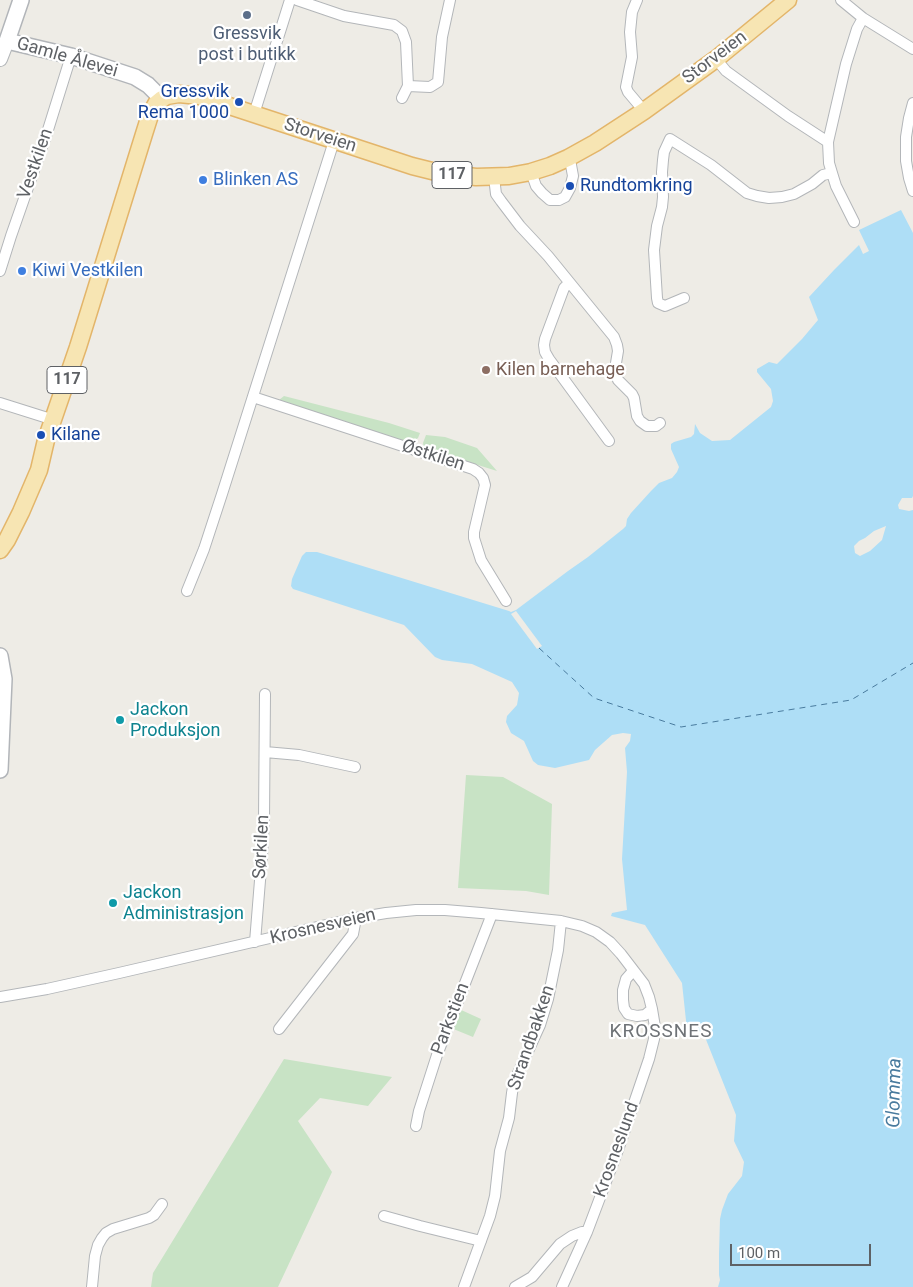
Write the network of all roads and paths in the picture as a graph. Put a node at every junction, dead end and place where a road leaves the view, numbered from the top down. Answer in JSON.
{"nodes":[{"id":1,"x":21,"y":0,"type":"edge"},
{"id":2,"x":290,"y":0,"type":"edge"},
{"id":3,"x":297,"y":0,"type":"edge"},
{"id":4,"x":450,"y":0,"type":"edge"},
{"id":5,"x":638,"y":0,"type":"edge"},
{"id":6,"x":788,"y":0,"type":"edge"},
{"id":7,"x":841,"y":0,"type":"edge"},
{"id":8,"x":863,"y":18,"type":"junction"},
{"id":9,"x":7,"y":41,"type":"junction"},
{"id":10,"x":913,"y":49,"type":"edge"},
{"id":11,"x":71,"y":56,"type":"junction"},
{"id":12,"x":0,"y":59,"type":"edge"},
{"id":13,"x":716,"y":59,"type":"junction"},
{"id":14,"x":408,"y":86,"type":"junction"},
{"id":15,"x":402,"y":98,"type":"dead end"},
{"id":16,"x":162,"y":99,"type":"junction"},
{"id":17,"x":913,"y":103,"type":"edge"},
{"id":18,"x":644,"y":111,"type":"junction"},
{"id":19,"x":254,"y":114,"type":"junction"},
{"id":20,"x":334,"y":141,"type":"junction"},
{"id":21,"x":828,"y":142,"type":"junction"},
{"id":22,"x":568,"y":158,"type":"junction"},
{"id":23,"x":531,"y":172,"type":"junction"},
{"id":24,"x":832,"y":174,"type":"junction"},
{"id":25,"x":494,"y":177,"type":"junction"},
{"id":26,"x":913,"y":190,"type":"edge"},
{"id":27,"x":854,"y":222,"type":"dead end"},
{"id":28,"x":0,"y":271,"type":"edge"},
{"id":29,"x":569,"y":283,"type":"junction"},
{"id":30,"x":684,"y":298,"type":"dead end"},
{"id":31,"x":253,"y":397,"type":"junction"},
{"id":32,"x":0,"y":403,"type":"edge"},
{"id":33,"x":54,"y":420,"type":"junction"},
{"id":34,"x":660,"y":423,"type":"dead end"},
{"id":35,"x":46,"y":440,"type":"junction"},
{"id":36,"x":609,"y":442,"type":"dead end"},
{"id":37,"x":0,"y":530,"type":"edge"},
{"id":38,"x":0,"y":550,"type":"edge"},
{"id":39,"x":187,"y":591,"type":"dead end"},
{"id":40,"x":506,"y":601,"type":"dead end"},
{"id":41,"x":0,"y":656,"type":"edge"},
{"id":42,"x":265,"y":694,"type":"dead end"},
{"id":43,"x":265,"y":752,"type":"junction"},
{"id":44,"x":355,"y":767,"type":"dead end"},
{"id":45,"x":0,"y":770,"type":"edge"},
{"id":46,"x":492,"y":914,"type":"junction"},
{"id":47,"x":356,"y":918,"type":"junction"},
{"id":48,"x":561,"y":921,"type":"junction"},
{"id":49,"x":255,"y":942,"type":"junction"},
{"id":50,"x":633,"y":970,"type":"junction"},
{"id":51,"x":0,"y":997,"type":"edge"},
{"id":52,"x":652,"y":1010,"type":"junction"},
{"id":53,"x":279,"y":1029,"type":"dead end"},
{"id":54,"x":416,"y":1126,"type":"dead end"},
{"id":55,"x":162,"y":1204,"type":"dead end"},
{"id":56,"x":384,"y":1216,"type":"dead end"},
{"id":57,"x":587,"y":1232,"type":"junction"},
{"id":58,"x":481,"y":1241,"type":"junction"},
{"id":59,"x":92,"y":1287,"type":"edge"},
{"id":60,"x":464,"y":1287,"type":"edge"},
{"id":61,"x":515,"y":1287,"type":"edge"},
{"id":62,"x":562,"y":1287,"type":"edge"}],
"edges":[{"from":1,"to":9,"type":"main road","name":"Gamle Ålevei"},
{"from":2,"to":19,"type":"street"},
{"from":3,"to":14,"type":"street"},
{"from":4,"to":14,"type":"street"},
{"from":5,"to":18,"type":"street"},
{"from":6,"to":13,"type":"main road","name":"Storveien","number":"117"},
{"from":7,"to":8,"type":"street"},
{"from":8,"to":10,"type":"street"},
{"from":8,"to":21,"type":"street"},
{"from":9,"to":11,"type":"main road","name":"Gamle Ålevei"},
{"from":9,"to":12,"type":"street"},
{"from":11,"to":16,"type":"main road","name":"Gamle Ålevei"},
{"from":11,"to":28,"type":"street","name":"Vestkilen"},
{"from":13,"to":18,"type":"main road","name":"Storveien","number":"117"},
{"from":13,"to":21,"type":"street"},
{"from":14,"to":15,"type":"street"},
{"from":16,"to":19,"type":"main road","name":"Storveien","number":"117"},
{"from":16,"to":33,"type":"main road","number":"117"},
{"from":17,"to":26,"type":"street"},
{"from":18,"to":22,"type":"main road","name":"Storveien","number":"117"},
{"from":19,"to":20,"type":"main road","name":"Storveien","number":"117"},
{"from":20,"to":25,"type":"main road","name":"Storveien","number":"117"},
{"from":20,"to":31,"type":"street"},
{"from":21,"to":24,"type":"street"},
{"from":22,"to":23,"type":"main road","name":"Storveien","number":"117"},
{"from":22,"to":23,"type":"street"},
{"from":23,"to":25,"type":"main road","name":"Storveien","number":"117"},
{"from":24,"to":27,"type":"street"},
{"from":24,"to":30,"type":"street"},
{"from":25,"to":29,"type":"street"},
{"from":29,"to":34,"type":"street"},
{"from":29,"to":36,"type":"street"},
{"from":31,"to":39,"type":"street"},
{"from":31,"to":40,"type":"street","name":"Østkilen"},
{"from":32,"to":33,"type":"street"},
{"from":33,"to":35,"type":"main road","number":"117"},
{"from":35,"to":37,"type":"main road","number":"117"},
{"from":35,"to":38,"type":"main road","number":"117"},
{"from":41,"to":45,"type":"main road"},
{"from":42,"to":43,"type":"street","name":"Sørkilen"},
{"from":43,"to":44,"type":"street"},
{"from":43,"to":49,"type":"street","name":"Sørkilen"},
{"from":46,"to":47,"type":"street","name":"Krosnesveien"},
{"from":46,"to":48,"type":"street","name":"Krosnesveien"},
{"from":46,"to":54,"type":"street","name":"Parkstien"},
{"from":47,"to":49,"type":"street","name":"Krosnesveien"},
{"from":47,"to":53,"type":"street"},
{"from":48,"to":50,"type":"street","name":"Krosnesveien"},
{"from":48,"to":58,"type":"street","name":"Strandbakken"},
{"from":49,"to":51,"type":"street","name":"Krosnesveien"},
{"from":50,"to":52,"type":"street","name":"Krosnesveien"},
{"from":50,"to":52,"type":"street"},
{"from":52,"to":57,"type":"street","name":"Krosneslund"},
{"from":55,"to":59,"type":"street"},
{"from":56,"to":58,"type":"street"},
{"from":57,"to":61,"type":"street"},
{"from":57,"to":62,"type":"street","name":"Krosneslund"},
{"from":58,"to":60,"type":"street","name":"Strandbakken"}]}
